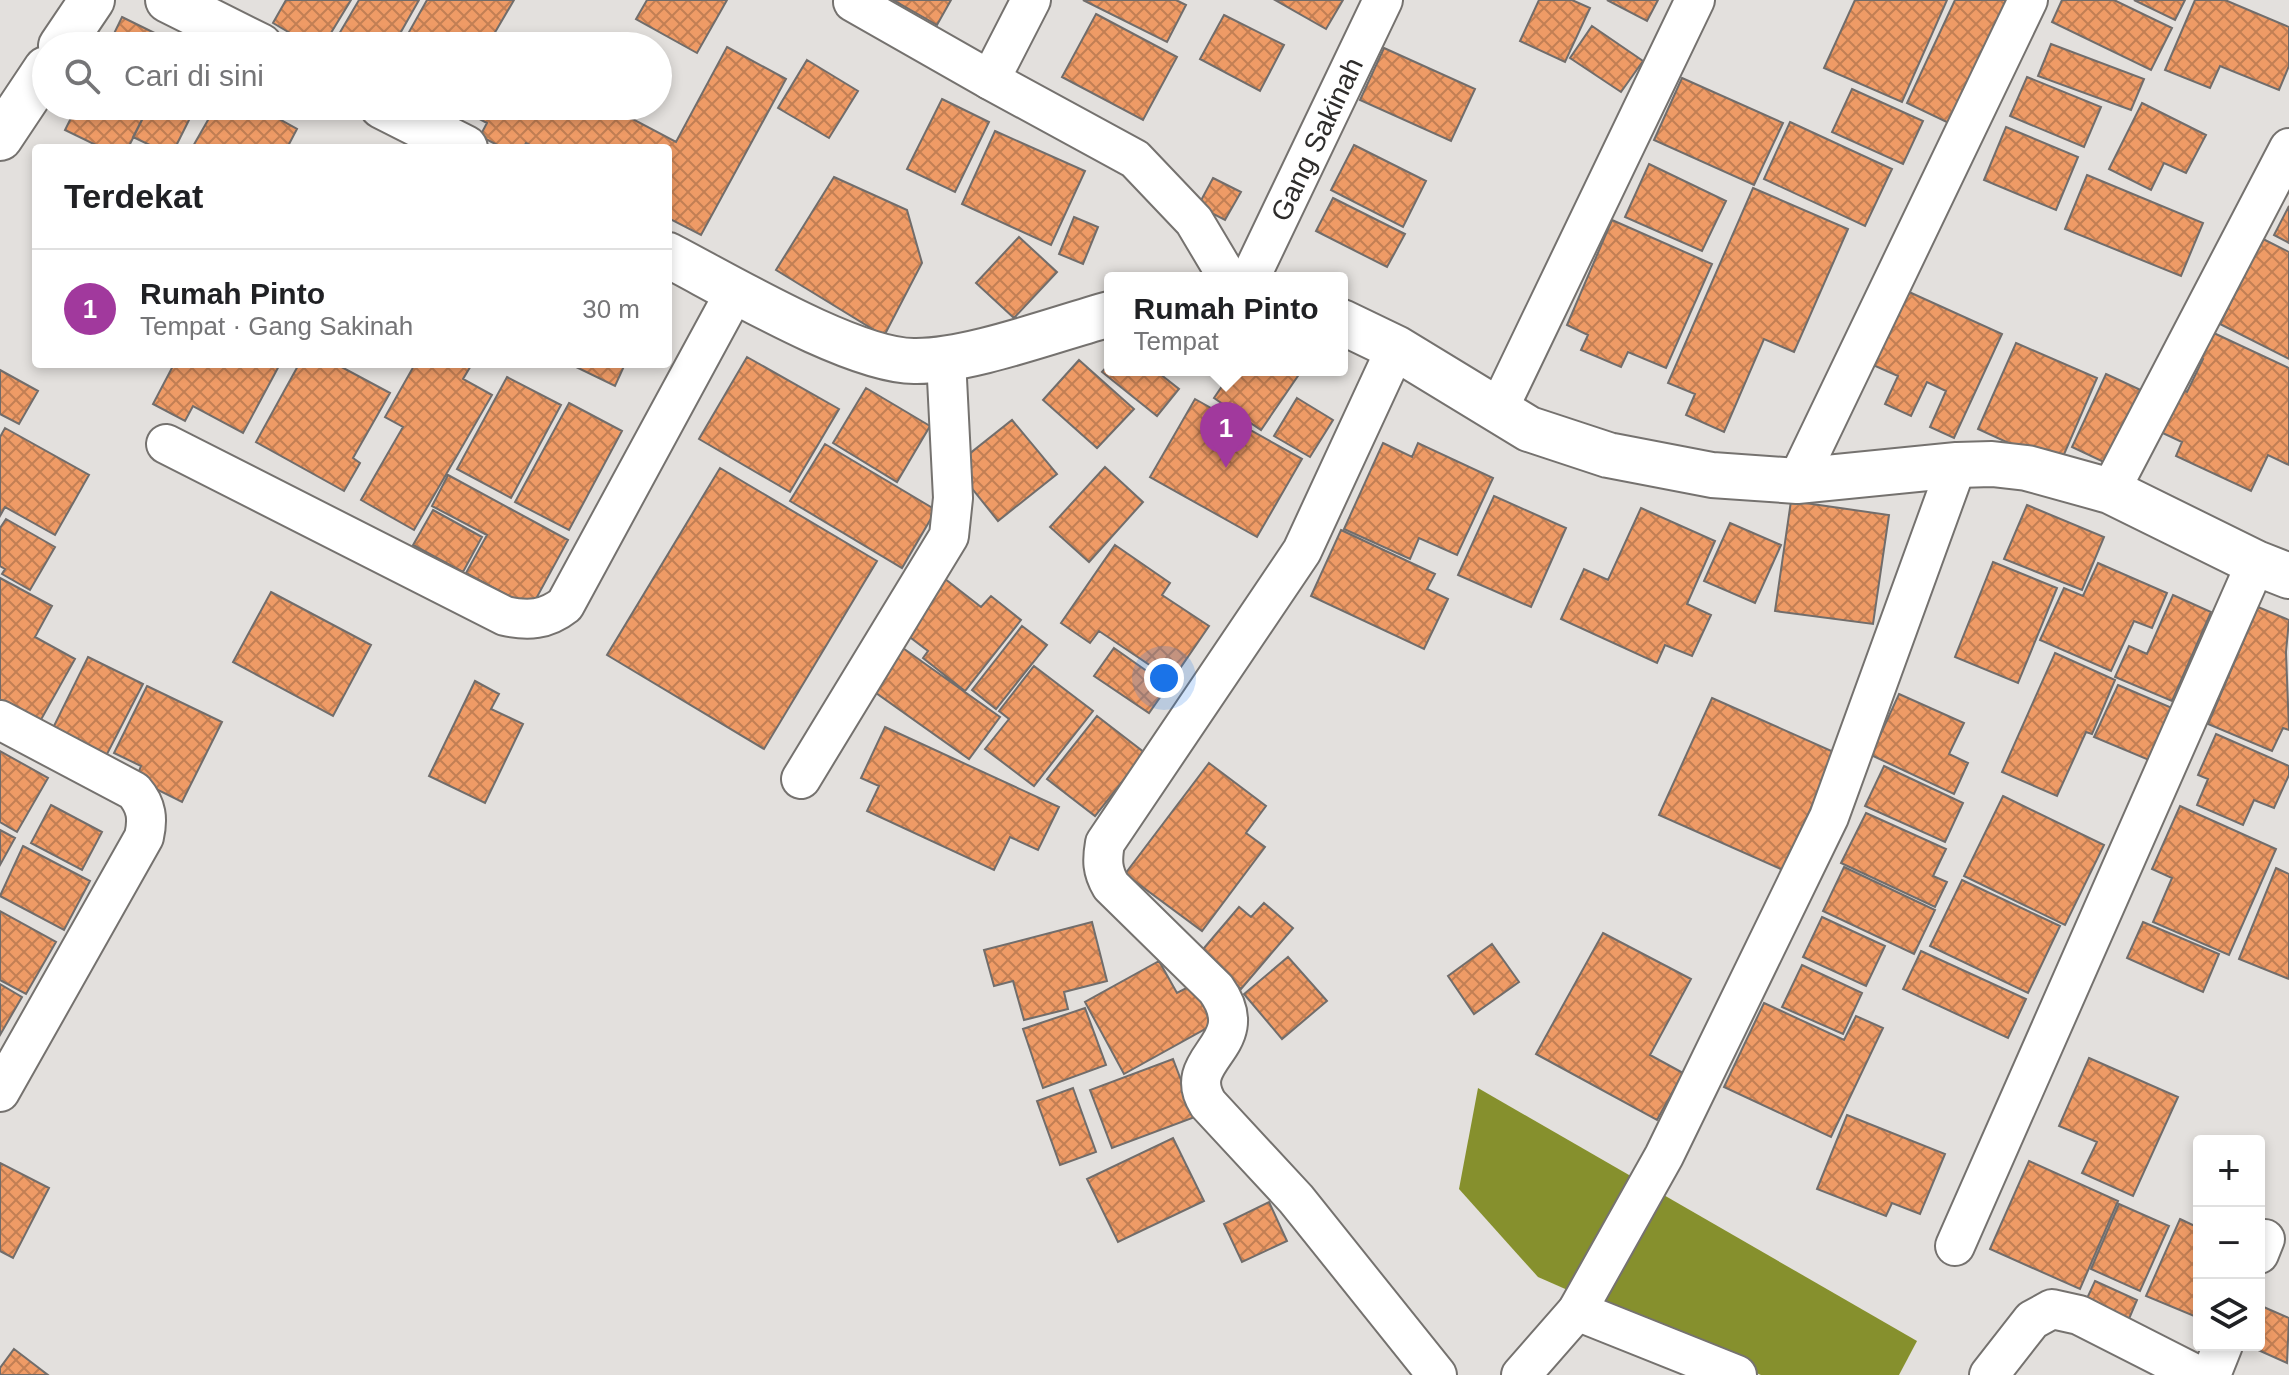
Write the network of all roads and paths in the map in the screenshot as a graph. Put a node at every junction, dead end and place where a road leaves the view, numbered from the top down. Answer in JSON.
{"nodes":[{"id":1,"x":92,"y":0,"type":"edge"},
{"id":2,"x":168,"y":0,"type":"edge"},
{"id":3,"x":1031,"y":0,"type":"edge"},
{"id":4,"x":1383,"y":0,"type":"edge"},
{"id":5,"x":1695,"y":0,"type":"edge"},
{"id":6,"x":2028,"y":0,"type":"edge"},
{"id":7,"x":853,"y":2,"type":"edge"},
{"id":8,"x":70,"y":32,"type":"edge"},
{"id":9,"x":232,"y":32,"type":"edge"},
{"id":10,"x":990,"y":80,"type":"junction"},
{"id":11,"x":32,"y":90,"type":"edge"},
{"id":12,"x":410,"y":120,"type":"edge"},
{"id":13,"x":0,"y":138,"type":"edge"},
{"id":14,"x":457,"y":144,"type":"edge"},
{"id":15,"x":2289,"y":148,"type":"edge"},
{"id":16,"x":672,"y":257,"type":"edge"},
{"id":17,"x":1224,"y":272,"type":"edge"},
{"id":18,"x":1253,"y":272,"type":"edge"},
{"id":19,"x":736,"y":290,"type":"junction"},
{"id":20,"x":1104,"y":316,"type":"edge"},
{"id":21,"x":1348,"y":325,"type":"edge"},
{"id":22,"x":1396,"y":348,"type":"junction"},
{"id":23,"x":946,"y":359,"type":"junction"},
{"id":24,"x":1498,"y":410,"type":"junction"},
{"id":25,"x":166,"y":444,"type":"dead end"},
{"id":26,"x":1957,"y":465,"type":"junction"},
{"id":27,"x":1797,"y":481,"type":"junction"},
{"id":28,"x":2110,"y":491,"type":"junction"},
{"id":29,"x":2272,"y":569,"type":"edge"},
{"id":30,"x":0,"y":720,"type":"edge"},
{"id":31,"x":801,"y":779,"type":"dead end"},
{"id":32,"x":0,"y":1092,"type":"edge"},
{"id":33,"x":1955,"y":1246,"type":"dead end"},
{"id":34,"x":1584,"y":1299,"type":"junction"},
{"id":35,"x":2221,"y":1351,"type":"edge"},
{"id":36,"x":1437,"y":1375,"type":"edge"},
{"id":37,"x":1521,"y":1375,"type":"edge"},
{"id":38,"x":1737,"y":1375,"type":"edge"},
{"id":39,"x":1989,"y":1375,"type":"edge"},
{"id":40,"x":2197,"y":1375,"type":"edge"},
{"id":41,"x":2211,"y":1375,"type":"edge"}],
"edges":[{"from":1,"to":8,"type":"street"},
{"from":2,"to":9,"type":"street"},
{"from":3,"to":10,"type":"street"},
{"from":4,"to":18,"type":"street","name":"Gang Sakinah"},
{"from":5,"to":24,"type":"street"},
{"from":6,"to":27,"type":"street"},
{"from":7,"to":10,"type":"street"},
{"from":10,"to":17,"type":"street"},
{"from":11,"to":13,"type":"street"},
{"from":12,"to":14,"type":"street"},
{"from":15,"to":28,"type":"street"},
{"from":16,"to":19,"type":"street"},
{"from":19,"to":23,"type":"street"},
{"from":19,"to":25,"type":"street"},
{"from":20,"to":23,"type":"street"},
{"from":21,"to":22,"type":"street"},
{"from":22,"to":24,"type":"street"},
{"from":22,"to":36,"type":"street"},
{"from":23,"to":31,"type":"street"},
{"from":24,"to":27,"type":"street"},
{"from":26,"to":27,"type":"street"},
{"from":26,"to":28,"type":"street"},
{"from":26,"to":34,"type":"street"},
{"from":28,"to":29,"type":"street"},
{"from":29,"to":33,"type":"street"},
{"from":30,"to":32,"type":"street"},
{"from":34,"to":37,"type":"street"},
{"from":34,"to":38,"type":"street"},
{"from":35,"to":41,"type":"street"},
{"from":39,"to":40,"type":"street"}]}
